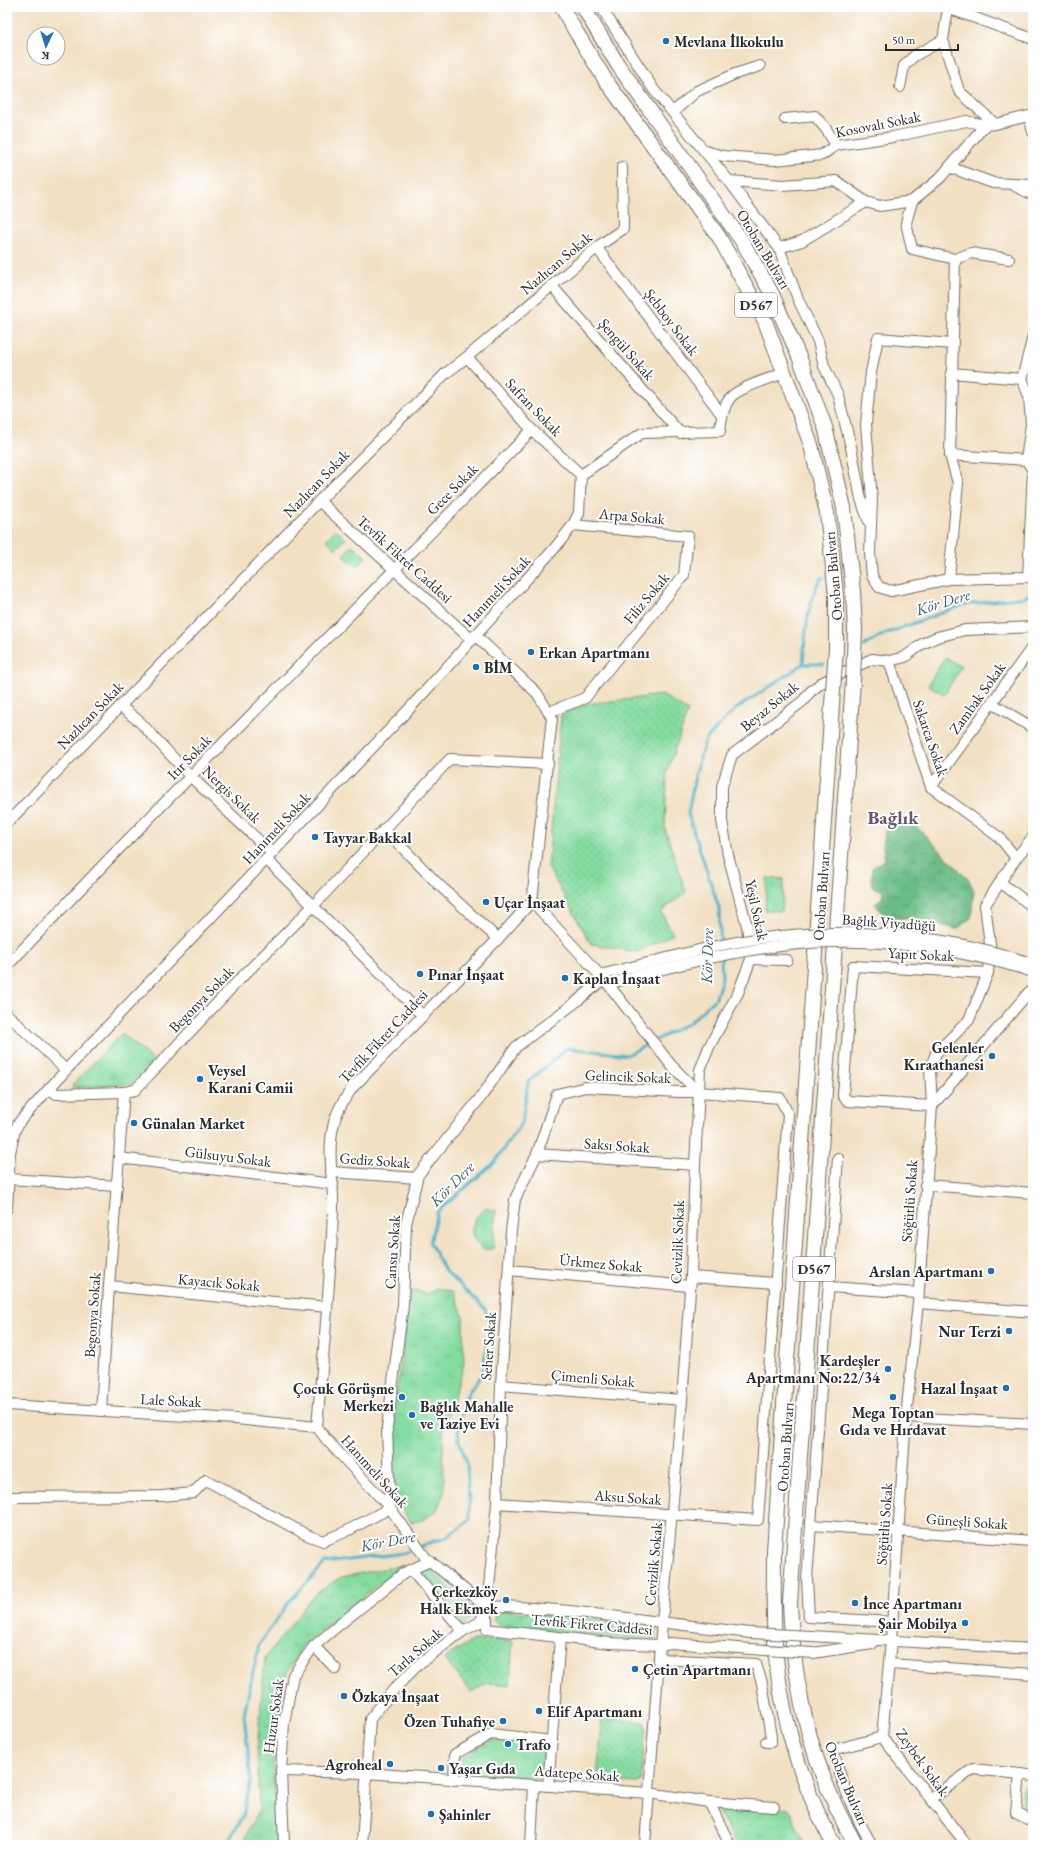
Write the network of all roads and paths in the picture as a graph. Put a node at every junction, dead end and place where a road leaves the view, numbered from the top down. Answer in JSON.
{"nodes":[{"id":1,"x":562,"y":7,"type":"edge"},
{"id":2,"x":583,"y":7,"type":"edge"},
{"id":3,"x":601,"y":7,"type":"edge"},
{"id":4,"x":946,"y":8,"type":"edge"},
{"id":5,"x":1033,"y":39,"type":"edge"},
{"id":6,"x":943,"y":40,"type":"junction"},
{"id":7,"x":760,"y":66,"type":"dead end"},
{"id":8,"x":900,"y":87,"type":"dead end"},
{"id":9,"x":674,"y":112,"type":"junction"},
{"id":10,"x":1031,"y":116,"type":"edge"},
{"id":11,"x":785,"y":119,"type":"dead end"},
{"id":12,"x":990,"y":124,"type":"junction"},
{"id":13,"x":1033,"y":132,"type":"edge"},
{"id":14,"x":836,"y":145,"type":"junction"},
{"id":15,"x":705,"y":151,"type":"junction"},
{"id":16,"x":622,"y":167,"type":"dead end"},
{"id":17,"x":949,"y":167,"type":"junction"},
{"id":18,"x":729,"y":181,"type":"junction"},
{"id":19,"x":1011,"y":184,"type":"junction"},
{"id":20,"x":1033,"y":185,"type":"edge"},
{"id":21,"x":1033,"y":195,"type":"edge"},
{"id":22,"x":866,"y":202,"type":"junction"},
{"id":23,"x":912,"y":202,"type":"junction"},
{"id":24,"x":597,"y":248,"type":"junction"},
{"id":25,"x":779,"y":248,"type":"junction"},
{"id":26,"x":955,"y":259,"type":"junction"},
{"id":27,"x":1009,"y":259,"type":"dead end"},
{"id":28,"x":552,"y":286,"type":"junction"},
{"id":29,"x":1033,"y":336,"type":"edge"},
{"id":30,"x":952,"y":344,"type":"junction"},
{"id":31,"x":467,"y":357,"type":"junction"},
{"id":32,"x":951,"y":373,"type":"junction"},
{"id":33,"x":776,"y":376,"type":"dead end"},
{"id":34,"x":1022,"y":378,"type":"junction"},
{"id":35,"x":722,"y":415,"type":"junction"},
{"id":36,"x":532,"y":430,"type":"junction"},
{"id":37,"x":680,"y":433,"type":"junction"},
{"id":38,"x":950,"y":454,"type":"junction"},
{"id":39,"x":1026,"y":460,"type":"junction"},
{"id":40,"x":581,"y":475,"type":"junction"},
{"id":41,"x":319,"y":501,"type":"junction"},
{"id":42,"x":573,"y":525,"type":"junction"},
{"id":43,"x":871,"y":528,"type":"junction"},
{"id":44,"x":688,"y":536,"type":"joint"},
{"id":45,"x":393,"y":570,"type":"junction"},
{"id":46,"x":949,"y":579,"type":"junction"},
{"id":47,"x":1033,"y":627,"type":"edge"},
{"id":48,"x":474,"y":637,"type":"junction"},
{"id":49,"x":1033,"y":646,"type":"edge"},
{"id":50,"x":889,"y":662,"type":"junction"},
{"id":51,"x":993,"y":704,"type":"junction"},
{"id":52,"x":120,"y":706,"type":"junction"},
{"id":53,"x":549,"y":712,"type":"junction"},
{"id":54,"x":1033,"y":728,"type":"edge"},
{"id":55,"x":548,"y":764,"type":"junction"},
{"id":56,"x":192,"y":777,"type":"junction"},
{"id":57,"x":930,"y":786,"type":"junction"},
{"id":58,"x":722,"y":821,"type":"joint"},
{"id":59,"x":7,"y":823,"type":"edge"},
{"id":60,"x":384,"y":829,"type":"junction"},
{"id":61,"x":1033,"y":837,"type":"edge"},
{"id":62,"x":270,"y":857,"type":"junction"},
{"id":63,"x":1016,"y":858,"type":"junction"},
{"id":64,"x":1000,"y":882,"type":"junction"},
{"id":65,"x":532,"y":901,"type":"junction"},
{"id":66,"x":312,"y":907,"type":"junction"},
{"id":67,"x":1033,"y":907,"type":"edge"},
{"id":68,"x":498,"y":939,"type":"junction"},
{"id":69,"x":751,"y":959,"type":"junction"},
{"id":70,"x":786,"y":960,"type":"dead end"},
{"id":71,"x":1033,"y":964,"type":"edge"},
{"id":72,"x":7,"y":966,"type":"edge"},
{"id":73,"x":1033,"y":972,"type":"edge"},
{"id":74,"x":988,"y":973,"type":"junction"},
{"id":75,"x":604,"y":979,"type":"junction"},
{"id":76,"x":1031,"y":992,"type":"edge"},
{"id":77,"x":7,"y":1014,"type":"edge"},
{"id":78,"x":422,"y":1015,"type":"junction"},
{"id":79,"x":66,"y":1070,"type":"junction"},
{"id":80,"x":50,"y":1088,"type":"junction"},
{"id":81,"x":124,"y":1092,"type":"junction"},
{"id":82,"x":698,"y":1092,"type":"junction"},
{"id":83,"x":557,"y":1094,"type":"joint"},
{"id":84,"x":932,"y":1106,"type":"junction"},
{"id":85,"x":11,"y":1128,"type":"edge"},
{"id":86,"x":537,"y":1154,"type":"junction"},
{"id":87,"x":119,"y":1158,"type":"junction"},
{"id":88,"x":838,"y":1158,"type":"dead end"},
{"id":89,"x":695,"y":1165,"type":"junction"},
{"id":90,"x":331,"y":1172,"type":"junction"},
{"id":91,"x":417,"y":1178,"type":"junction"},
{"id":92,"x":9,"y":1179,"type":"junction"},
{"id":93,"x":333,"y":1184,"type":"junction"},
{"id":94,"x":925,"y":1185,"type":"junction"},
{"id":95,"x":117,"y":1186,"type":"junction"},
{"id":96,"x":1033,"y":1193,"type":"edge"},
{"id":97,"x":7,"y":1208,"type":"edge"},
{"id":98,"x":509,"y":1270,"type":"junction"},
{"id":99,"x":690,"y":1282,"type":"junction"},
{"id":100,"x":776,"y":1283,"type":"junction"},
{"id":101,"x":108,"y":1286,"type":"junction"},
{"id":102,"x":829,"y":1287,"type":"junction"},
{"id":103,"x":918,"y":1293,"type":"junction"},
{"id":104,"x":918,"y":1303,"type":"junction"},
{"id":105,"x":327,"y":1308,"type":"junction"},
{"id":106,"x":1033,"y":1312,"type":"edge"},
{"id":107,"x":500,"y":1386,"type":"junction"},
{"id":108,"x":682,"y":1400,"type":"junction"},
{"id":109,"x":7,"y":1405,"type":"edge"},
{"id":110,"x":101,"y":1411,"type":"junction"},
{"id":111,"x":906,"y":1417,"type":"junction"},
{"id":112,"x":1033,"y":1424,"type":"edge"},
{"id":113,"x":317,"y":1427,"type":"junction"},
{"id":114,"x":7,"y":1497,"type":"edge"},
{"id":115,"x":497,"y":1503,"type":"junction"},
{"id":116,"x":390,"y":1508,"type":"junction"},
{"id":117,"x":672,"y":1515,"type":"junction"},
{"id":118,"x":811,"y":1525,"type":"junction"},
{"id":119,"x":899,"y":1532,"type":"junction"},
{"id":120,"x":1033,"y":1541,"type":"edge"},
{"id":121,"x":427,"y":1559,"type":"junction"},
{"id":122,"x":411,"y":1570,"type":"junction"},
{"id":123,"x":487,"y":1608,"type":"junction"},
{"id":124,"x":662,"y":1622,"type":"junction"},
{"id":125,"x":892,"y":1622,"type":"junction"},
{"id":126,"x":463,"y":1632,"type":"junction"},
{"id":127,"x":560,"y":1638,"type":"junction"},
{"id":128,"x":891,"y":1641,"type":"junction"},
{"id":129,"x":660,"y":1645,"type":"junction"},
{"id":130,"x":314,"y":1646,"type":"junction"},
{"id":131,"x":1033,"y":1649,"type":"edge"},
{"id":132,"x":659,"y":1659,"type":"junction"},
{"id":133,"x":889,"y":1664,"type":"junction"},
{"id":134,"x":336,"y":1669,"type":"dead end"},
{"id":135,"x":1033,"y":1674,"type":"edge"},
{"id":136,"x":882,"y":1737,"type":"junction"},
{"id":137,"x":552,"y":1741,"type":"junction"},
{"id":138,"x":766,"y":1742,"type":"dead end"},
{"id":139,"x":281,"y":1771,"type":"junction"},
{"id":140,"x":365,"y":1773,"type":"junction"},
{"id":141,"x":1020,"y":1774,"type":"junction"},
{"id":142,"x":1033,"y":1776,"type":"edge"},
{"id":143,"x":454,"y":1780,"type":"junction"},
{"id":144,"x":534,"y":1786,"type":"junction"},
{"id":145,"x":548,"y":1786,"type":"junction"},
{"id":146,"x":648,"y":1793,"type":"junction"},
{"id":147,"x":931,"y":1799,"type":"junction"},
{"id":148,"x":709,"y":1802,"type":"junction"},
{"id":149,"x":774,"y":1807,"type":"dead end"},
{"id":150,"x":1033,"y":1822,"type":"edge"},
{"id":151,"x":284,"y":1845,"type":"edge"},
{"id":152,"x":362,"y":1845,"type":"edge"},
{"id":153,"x":530,"y":1845,"type":"edge"},
{"id":154,"x":645,"y":1845,"type":"edge"},
{"id":155,"x":730,"y":1845,"type":"edge"},
{"id":156,"x":834,"y":1845,"type":"edge"},
{"id":157,"x":856,"y":1845,"type":"edge"},
{"id":158,"x":872,"y":1845,"type":"edge"},
{"id":159,"x":967,"y":1845,"type":"edge"}],
"edges":[{"from":1,"to":156,"type":"highway","name":"Otoban Bulvarı","number":"D567","bridge":true},
{"from":2,"to":157,"type":"highway","name":"Otoban Bulvarı","number":"D567","bridge":true},
{"from":3,"to":9,"type":"street"},
{"from":4,"to":5,"type":"street"},
{"from":4,"to":6,"type":"street"},
{"from":6,"to":8,"type":"street"},
{"from":6,"to":12,"type":"street"},
{"from":7,"to":9,"type":"street"},
{"from":9,"to":15,"type":"street"},
{"from":10,"to":12,"type":"street","name":"Kosovalı Sokak"},
{"from":10,"to":13,"type":"street"},
{"from":11,"to":14,"type":"street"},
{"from":12,"to":14,"type":"street","name":"Kosovalı Sokak"},
{"from":12,"to":17,"type":"street"},
{"from":14,"to":15,"type":"street","name":"Kosovalı Sokak"},
{"from":15,"to":18,"type":"street"},
{"from":16,"to":24,"type":"street","name":"Nazlıcan Sokak"},
{"from":17,"to":19,"type":"street"},
{"from":17,"to":23,"type":"street"},
{"from":18,"to":22,"type":"street"},
{"from":18,"to":25,"type":"street"},
{"from":19,"to":20,"type":"street"},
{"from":19,"to":21,"type":"street"},
{"from":22,"to":23,"type":"street"},
{"from":22,"to":25,"type":"street"},
{"from":23,"to":26,"type":"street"},
{"from":24,"to":28,"type":"street","name":"Nazlıcan Sokak"},
{"from":24,"to":35,"type":"street","name":"Şebboy Sokak"},
{"from":25,"to":43,"type":"street"},
{"from":26,"to":27,"type":"street"},
{"from":26,"to":30,"type":"street"},
{"from":28,"to":31,"type":"street","name":"Nazlıcan Sokak"},
{"from":28,"to":37,"type":"street","name":"Şengül Sokak"},
{"from":29,"to":34,"type":"street"},
{"from":30,"to":32,"type":"street"},
{"from":30,"to":43,"type":"street"},
{"from":31,"to":36,"type":"street","name":"Safran Sokak"},
{"from":31,"to":41,"type":"street","name":"Nazlıcan Sokak"},
{"from":32,"to":34,"type":"street"},
{"from":32,"to":38,"type":"street"},
{"from":33,"to":35,"type":"street"},
{"from":34,"to":39,"type":"street"},
{"from":35,"to":37,"type":"street"},
{"from":36,"to":40,"type":"street","name":"Safran Sokak"},
{"from":36,"to":45,"type":"street","name":"Gece Sokak"},
{"from":37,"to":40,"type":"street"},
{"from":38,"to":39,"type":"street"},
{"from":38,"to":46,"type":"street"},
{"from":39,"to":46,"type":"street"},
{"from":40,"to":42,"type":"street","name":"Hanımeli Sokak"},
{"from":41,"to":45,"type":"street","name":"Tevfik Fikret Caddesi"},
{"from":41,"to":52,"type":"street","name":"Nazlıcan Sokak"},
{"from":42,"to":44,"type":"street","name":"Arpa Sokak"},
{"from":42,"to":48,"type":"street","name":"Hanımeli Sokak"},
{"from":43,"to":46,"type":"street"},
{"from":44,"to":53,"type":"street","name":"Filiz Sokak"},
{"from":45,"to":48,"type":"street","name":"Tevfik Fikret Caddesi"},
{"from":45,"to":56,"type":"street","name":"Itır Sokak"},
{"from":47,"to":50,"type":"street"},
{"from":48,"to":53,"type":"street","name":"Tevfik Fikret Caddesi"},
{"from":48,"to":62,"type":"street","name":"Hanımeli Sokak"},
{"from":49,"to":51,"type":"street","name":"Zambak Sokak"},
{"from":50,"to":57,"type":"street","name":"Sakarca Sokak"},
{"from":50,"to":58,"type":"street","name":"Beyaz Sokak"},
{"from":51,"to":54,"type":"street"},
{"from":51,"to":57,"type":"street","name":"Zambak Sokak"},
{"from":52,"to":56,"type":"street","name":"Nergis Sokak"},
{"from":52,"to":59,"type":"street","name":"Nazlıcan Sokak"},
{"from":53,"to":55,"type":"street","name":"Tevfik Fikret Caddesi"},
{"from":55,"to":60,"type":"street","name":"Begonya Sokak"},
{"from":55,"to":65,"type":"street","name":"Tevfik Fikret Caddesi"},
{"from":56,"to":62,"type":"street","name":"Nergis Sokak"},
{"from":56,"to":72,"type":"street","name":"Itır Sokak"},
{"from":57,"to":63,"type":"street","name":"Sakarca Sokak"},
{"from":58,"to":69,"type":"street","name":"Yeşil Sokak"},
{"from":60,"to":66,"type":"street","name":"Begonya Sokak"},
{"from":60,"to":68,"type":"street"},
{"from":61,"to":63,"type":"street"},
{"from":62,"to":66,"type":"street","name":"Nergis Sokak"},
{"from":62,"to":79,"type":"street","name":"Hanımeli Sokak"},
{"from":63,"to":64,"type":"street"},
{"from":64,"to":67,"type":"street"},
{"from":64,"to":74,"type":"street"},
{"from":65,"to":68,"type":"street","name":"Tevfik Fikret Caddesi"},
{"from":65,"to":75,"type":"street"},
{"from":66,"to":78,"type":"street","name":"Nergis Sokak"},
{"from":66,"to":81,"type":"street","name":"Begonya Sokak"},
{"from":68,"to":78,"type":"street","name":"Tevfik Fikret Caddesi"},
{"from":69,"to":70,"type":"street"},
{"from":69,"to":82,"type":"street","name":"Yeşil Sokak"},
{"from":71,"to":75,"type":"street","name":"Bağlık Viyadüğü","bridge":true},
{"from":73,"to":75,"type":"street","name":"Bağlık Viyadüğü","bridge":true},
{"from":74,"to":84,"type":"street","name":"Söğütlü Sokak"},
{"from":74,"to":84,"type":"street","name":"Yapıt Sokak"},
{"from":75,"to":82,"type":"street"},
{"from":75,"to":91,"type":"street","name":"Cansu Sokak"},
{"from":76,"to":84,"type":"street"},
{"from":77,"to":79,"type":"street"},
{"from":78,"to":90,"type":"street","name":"Tevfik Fikret Caddesi"},
{"from":79,"to":80,"type":"street","name":"Hanımeli Sokak"},
{"from":80,"to":81,"type":"street"},
{"from":80,"to":85,"type":"street","name":"Hanımeli Sokak"},
{"from":81,"to":87,"type":"street","name":"Begonya Sokak"},
{"from":82,"to":83,"type":"street","name":"Gelincik Sokak"},
{"from":82,"to":89,"type":"street","name":"Cevizlik Sokak"},
{"from":82,"to":100,"type":"street","name":"Gelincik Sokak"},
{"from":83,"to":86,"type":"street","name":"Seher Sokak"},
{"from":84,"to":94,"type":"street","name":"Söğütlü Sokak"},
{"from":85,"to":92,"type":"street","name":"Hanımeli Sokak"},
{"from":86,"to":89,"type":"street","name":"Saksı Sokak"},
{"from":86,"to":98,"type":"street","name":"Seher Sokak"},
{"from":87,"to":93,"type":"street","name":"Gülsuyu Sokak"},
{"from":87,"to":95,"type":"street","name":"Begonya Sokak"},
{"from":88,"to":102,"type":"street"},
{"from":89,"to":99,"type":"street","name":"Cevizlik Sokak"},
{"from":90,"to":91,"type":"street","name":"Gediz Sokak"},
{"from":90,"to":93,"type":"street","name":"Tevfik Fikret Caddesi"},
{"from":91,"to":116,"type":"street","name":"Cansu Sokak"},
{"from":92,"to":95,"type":"street"},
{"from":92,"to":97,"type":"street","name":"Hanımeli Sokak"},
{"from":93,"to":105,"type":"street","name":"Tevfik Fikret Caddesi"},
{"from":94,"to":96,"type":"street"},
{"from":94,"to":103,"type":"street","name":"Söğütlü Sokak"},
{"from":95,"to":101,"type":"street","name":"Begonya Sokak"},
{"from":98,"to":99,"type":"street","name":"Ürkmez Sokak"},
{"from":98,"to":107,"type":"street","name":"Seher Sokak"},
{"from":99,"to":100,"type":"street","name":"Ürkmez Sokak"},
{"from":99,"to":108,"type":"street","name":"Cevizlik Sokak"},
{"from":100,"to":117,"type":"street","name":"Aksu Sokak"},
{"from":101,"to":105,"type":"street","name":"Kayacık Sokak"},
{"from":101,"to":110,"type":"street","name":"Begonya Sokak"},
{"from":102,"to":103,"type":"street"},
{"from":102,"to":118,"type":"street"},
{"from":103,"to":104,"type":"street","name":"Söğütlü Sokak"},
{"from":104,"to":106,"type":"street"},
{"from":104,"to":111,"type":"street","name":"Söğütlü Sokak"},
{"from":105,"to":113,"type":"street","name":"Tevfik Fikret Caddesi"},
{"from":107,"to":108,"type":"street","name":"Çimenli Sokak"},
{"from":107,"to":115,"type":"street","name":"Seher Sokak"},
{"from":108,"to":117,"type":"street","name":"Cevizlik Sokak"},
{"from":109,"to":110,"type":"street","name":"Lale Sokak"},
{"from":110,"to":113,"type":"street","name":"Lale Sokak"},
{"from":111,"to":112,"type":"street"},
{"from":111,"to":119,"type":"street","name":"Söğütlü Sokak"},
{"from":113,"to":116,"type":"street","name":"Hanımeli Sokak"},
{"from":114,"to":116,"type":"street"},
{"from":115,"to":117,"type":"street","name":"Aksu Sokak"},
{"from":115,"to":123,"type":"street","name":"Seher Sokak"},
{"from":116,"to":121,"type":"street","name":"Hanımeli Sokak"},
{"from":117,"to":124,"type":"street","name":"Cevizlik Sokak"},
{"from":118,"to":119,"type":"street","name":"Güneşli Sokak"},
{"from":118,"to":125,"type":"street"},
{"from":119,"to":120,"type":"street","name":"Güneşli Sokak"},
{"from":119,"to":125,"type":"street","name":"Söğütlü Sokak"},
{"from":121,"to":122,"type":"street","name":"Huzur Sokak"},
{"from":121,"to":123,"type":"street","name":"Hanımeli Sokak"},
{"from":122,"to":126,"type":"street"},
{"from":122,"to":130,"type":"street","name":"Huzur Sokak"},
{"from":123,"to":124,"type":"street","name":"Tevfik Fikret Caddesi"},
{"from":123,"to":126,"type":"street","name":"Tarla Sokak"},
{"from":123,"to":127,"type":"street","name":"Tevfik Fikret Caddesi"},
{"from":124,"to":128,"type":"street","name":"Tevfik Fikret Caddesi","bridge":true},
{"from":124,"to":129,"type":"street","name":"Cevizlik Sokak"},
{"from":125,"to":128,"type":"street","name":"Söğütlü Sokak"},
{"from":126,"to":140,"type":"street","name":"Tarla Sokak"},
{"from":127,"to":129,"type":"street","name":"Tevfik Fikret Caddesi"},
{"from":127,"to":137,"type":"street"},
{"from":128,"to":129,"type":"street","name":"Tevfik Fikret Caddesi","bridge":true},
{"from":128,"to":131,"type":"street","name":"Tevfik Fikret Caddesi"},
{"from":128,"to":133,"type":"street","name":"Söğütlü Sokak"},
{"from":129,"to":132,"type":"street","name":"Cevizlik Sokak"},
{"from":130,"to":134,"type":"street"},
{"from":130,"to":139,"type":"street","name":"Huzur Sokak"},
{"from":132,"to":138,"type":"street"},
{"from":132,"to":146,"type":"street","name":"Cevizlik Sokak"},
{"from":133,"to":135,"type":"street"},
{"from":133,"to":136,"type":"street","name":"Zeybek Sokak"},
{"from":136,"to":147,"type":"street","name":"Zeybek Sokak"},
{"from":136,"to":158,"type":"street"},
{"from":137,"to":143,"type":"street"},
{"from":137,"to":145,"type":"street"},
{"from":139,"to":140,"type":"street","name":"Adatepe Sokak"},
{"from":139,"to":151,"type":"street","name":"Huzur Sokak"},
{"from":140,"to":143,"type":"street","name":"Adatepe Sokak"},
{"from":140,"to":152,"type":"street","name":"Tarla Sokak"},
{"from":141,"to":142,"type":"street"},
{"from":141,"to":147,"type":"street"},
{"from":141,"to":150,"type":"street"},
{"from":143,"to":144,"type":"street","name":"Adatepe Sokak"},
{"from":144,"to":145,"type":"street","name":"Adatepe Sokak"},
{"from":144,"to":153,"type":"street"},
{"from":145,"to":146,"type":"street","name":"Adatepe Sokak"},
{"from":146,"to":148,"type":"street","name":"Adatepe Sokak"},
{"from":146,"to":154,"type":"street","name":"Cevizlik Sokak"},
{"from":147,"to":159,"type":"street","name":"Zeybek Sokak"},
{"from":148,"to":149,"type":"street","name":"Adatepe Sokak"},
{"from":148,"to":155,"type":"street"}]}
